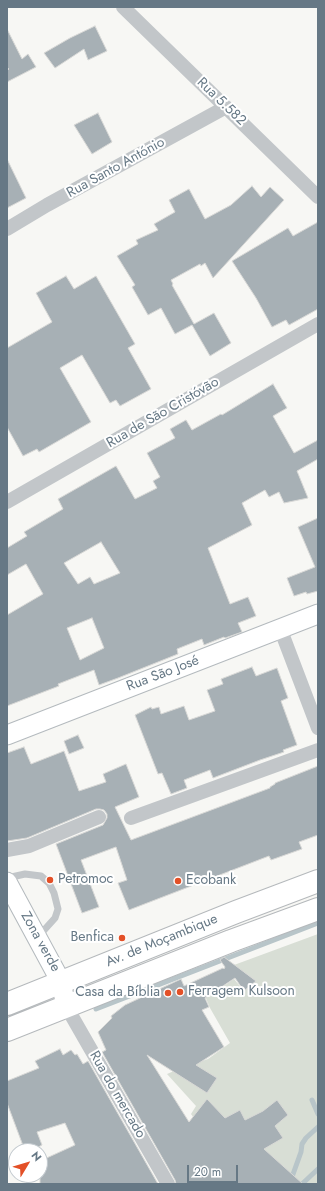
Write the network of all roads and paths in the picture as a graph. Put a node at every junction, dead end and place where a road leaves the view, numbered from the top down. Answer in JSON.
{"nodes":[{"id":1,"x":123,"y":7,"type":"edge"},
{"id":2,"x":226,"y":107,"type":"junction"},
{"id":3,"x":318,"y":197,"type":"edge"},
{"id":4,"x":7,"y":229,"type":"edge"},
{"id":5,"x":318,"y":324,"type":"edge"},
{"id":6,"x":7,"y":502,"type":"edge"},
{"id":7,"x":318,"y":614,"type":"edge"},
{"id":8,"x":280,"y":628,"type":"junction"},
{"id":9,"x":318,"y":728,"type":"edge"},
{"id":10,"x":7,"y":734,"type":"edge"},
{"id":11,"x":318,"y":750,"type":"edge"},
{"id":12,"x":100,"y":817,"type":"dead end"},
{"id":13,"x":131,"y":818,"type":"dead end"},
{"id":14,"x":7,"y":850,"type":"edge"},
{"id":15,"x":7,"y":878,"type":"edge"},
{"id":16,"x":318,"y":881,"type":"edge"},
{"id":17,"x":7,"y":882,"type":"edge"},
{"id":18,"x":318,"y":909,"type":"edge"},
{"id":19,"x":37,"y":938,"type":"junction"},
{"id":20,"x":61,"y":982,"type":"junction"},
{"id":21,"x":7,"y":1004,"type":"edge"},
{"id":22,"x":66,"y":1006,"type":"junction"},
{"id":23,"x":7,"y":1030,"type":"edge"},
{"id":24,"x":168,"y":1184,"type":"edge"}],
"edges":[{"from":1,"to":2,"type":"street","name":"Rua 5.582"},
{"from":2,"to":3,"type":"street","name":"Rua 5.582"},
{"from":2,"to":4,"type":"street","name":"Rua Santo António"},
{"from":5,"to":6,"type":"street","name":"Rua de São Cristóvão"},
{"from":7,"to":8,"type":"street","name":"Rua São José"},
{"from":8,"to":9,"type":"street"},
{"from":8,"to":10,"type":"street","name":"Rua São José"},
{"from":11,"to":13,"type":"street"},
{"from":12,"to":14,"type":"street"},
{"from":15,"to":19,"type":"lane"},
{"from":16,"to":20,"type":"highway","name":"Av. de Moçambique"},
{"from":17,"to":19,"type":"street","name":"Zona verde"},
{"from":18,"to":22,"type":"highway","name":"Av. de Moçambique"},
{"from":19,"to":20,"type":"street","name":"Zona verde"},
{"from":20,"to":21,"type":"highway","name":"Av. de Moçambique"},
{"from":20,"to":22,"type":"street","name":"Zona verde"},
{"from":22,"to":23,"type":"highway","name":"Av. de Moçambique"},
{"from":22,"to":24,"type":"street","name":"Rua do mercado"}]}
